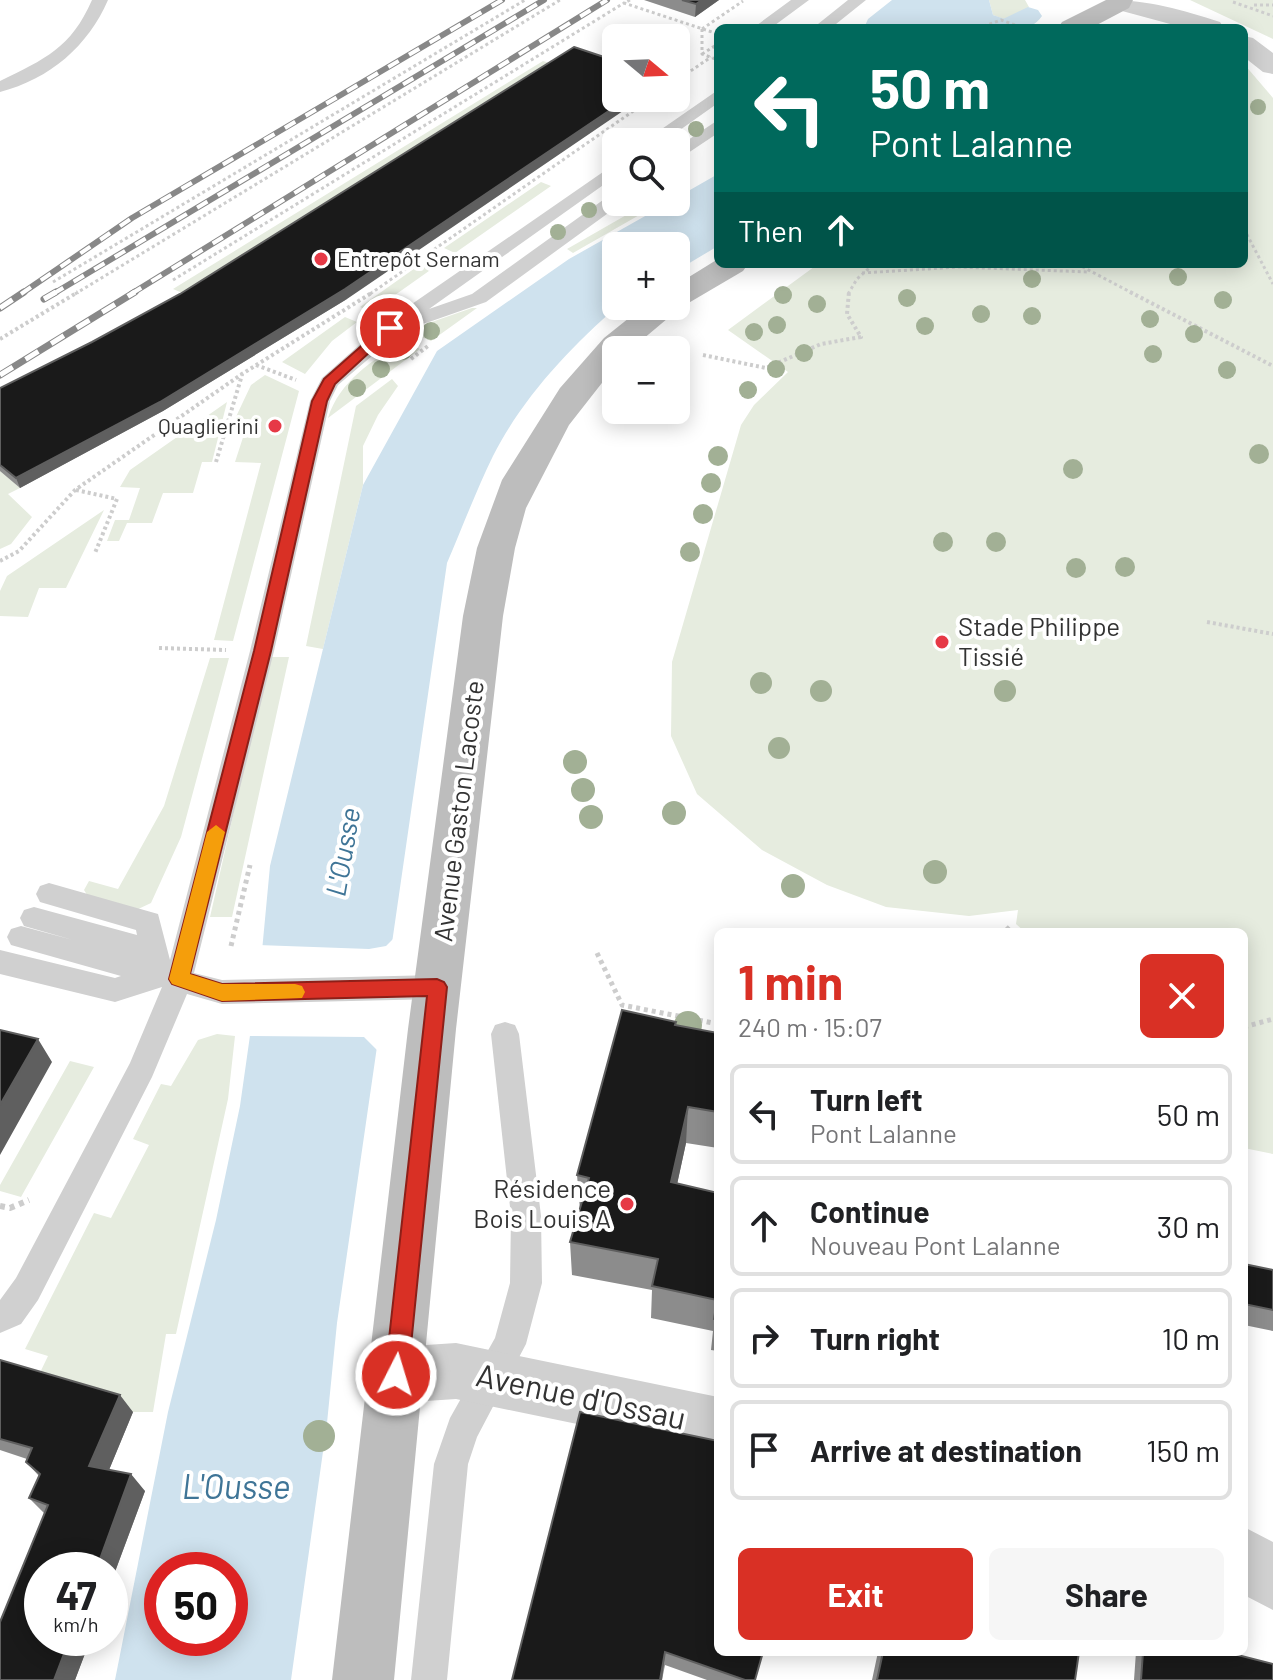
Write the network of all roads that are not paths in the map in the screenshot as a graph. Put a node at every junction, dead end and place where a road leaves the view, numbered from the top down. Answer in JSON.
{"nodes":[{"id":1,"x":100,"y":0,"type":"edge"},
{"id":2,"x":801,"y":0,"type":"edge"},
{"id":3,"x":858,"y":0,"type":"edge"},
{"id":4,"x":1118,"y":1,"type":"edge"},
{"id":5,"x":767,"y":24,"type":"edge"},
{"id":6,"x":826,"y":24,"type":"edge"},
{"id":7,"x":1078,"y":24,"type":"edge"},
{"id":8,"x":1199,"y":24,"type":"edge"},
{"id":9,"x":1248,"y":47,"type":"edge"},
{"id":10,"x":1273,"y":66,"type":"edge"},
{"id":11,"x":0,"y":87,"type":"edge"},
{"id":12,"x":714,"y":98,"type":"edge"},
{"id":13,"x":672,"y":128,"type":"edge"},
{"id":14,"x":714,"y":128,"type":"edge"},
{"id":15,"x":690,"y":146,"type":"edge"},
{"id":16,"x":602,"y":178,"type":"edge"},
{"id":17,"x":602,"y":209,"type":"edge"},
{"id":18,"x":726,"y":268,"type":"edge"},
{"id":19,"x":690,"y":290,"type":"edge"},
{"id":20,"x":649,"y":320,"type":"edge"},
{"id":21,"x":359,"y":352,"type":"junction"},
{"id":22,"x":49,"y":894,"type":"dead end"},
{"id":23,"x":28,"y":928,"type":"dead end"},
{"id":24,"x":0,"y":962,"type":"edge"},
{"id":25,"x":169,"y":976,"type":"junction"},
{"id":26,"x":423,"y":988,"type":"junction"},
{"id":27,"x":505,"y":1034,"type":"dead end"},
{"id":28,"x":0,"y":1317,"type":"edge"},
{"id":29,"x":396,"y":1375,"type":"junction"},
{"id":30,"x":491,"y":1377,"type":"junction"},
{"id":31,"x":714,"y":1424,"type":"edge"},
{"id":32,"x":1248,"y":1560,"type":"edge"},
{"id":33,"x":1273,"y":1580,"type":"edge"},
{"id":34,"x":363,"y":1680,"type":"edge"},
{"id":35,"x":429,"y":1680,"type":"edge"}],
"edges":[{"from":1,"to":11,"type":"lane"},
{"from":2,"to":5,"type":"lane"},
{"from":3,"to":6,"type":"lane"},
{"from":4,"to":7,"type":"main road"},
{"from":4,"to":8,"type":"street"},
{"from":9,"to":10,"type":"street"},
{"from":12,"to":13,"type":"lane"},
{"from":14,"to":15,"type":"lane"},
{"from":16,"to":21,"type":"lane"},
{"from":17,"to":21,"type":"lane"},
{"from":18,"to":19,"type":"main road"},
{"from":20,"to":26,"type":"main road","name":"Avenue Gaston Lacoste"},
{"from":21,"to":25,"type":"lane"},
{"from":22,"to":25,"type":"lane"},
{"from":23,"to":25,"type":"lane"},
{"from":24,"to":25,"type":"lane"},
{"from":25,"to":26,"type":"lane"},
{"from":25,"to":28,"type":"lane"},
{"from":26,"to":29,"type":"main road","name":"Avenue Gaston Lacoste"},
{"from":27,"to":30,"type":"lane"},
{"from":29,"to":30,"type":"street","name":"Avenue d'Ossau"},
{"from":29,"to":34,"type":"main road","name":"Avenue Gaston Lacoste"},
{"from":30,"to":31,"type":"street","name":"Avenue d'Ossau"},
{"from":30,"to":35,"type":"lane"},
{"from":32,"to":33,"type":"street"}]}
